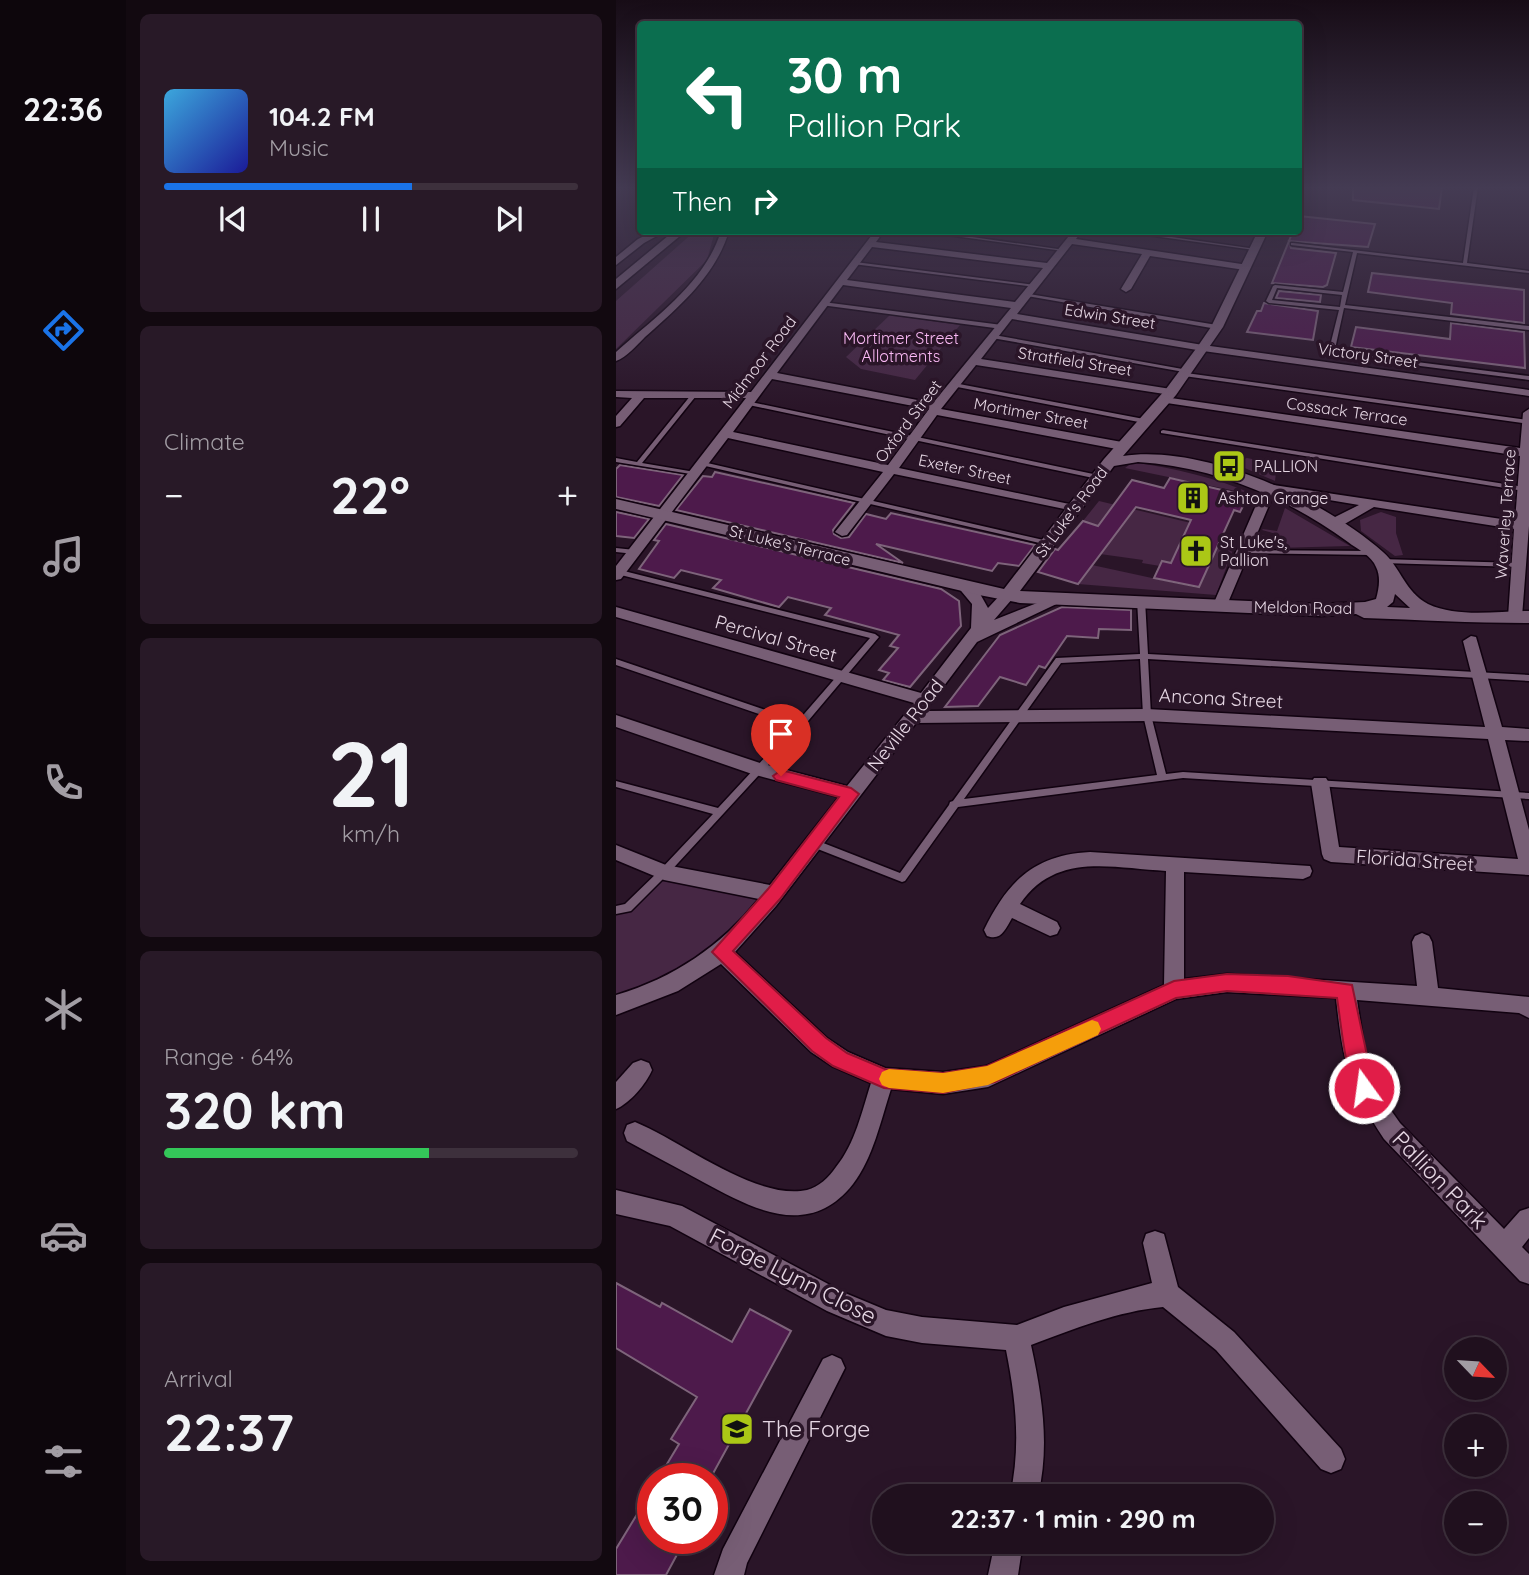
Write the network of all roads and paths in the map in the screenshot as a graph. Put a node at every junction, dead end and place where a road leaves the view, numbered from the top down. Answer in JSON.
{"nodes":[{"id":1,"x":645,"y":260,"type":"edge"},
{"id":2,"x":715,"y":260,"type":"edge"},
{"id":3,"x":857,"y":260,"type":"edge"},
{"id":4,"x":1006,"y":260,"type":"edge"},
{"id":5,"x":1055,"y":260,"type":"edge"},
{"id":6,"x":1143,"y":260,"type":"edge"},
{"id":7,"x":1203,"y":260,"type":"edge"},
{"id":8,"x":1248,"y":260,"type":"edge"},
{"id":9,"x":1353,"y":260,"type":"edge"},
{"id":10,"x":1433,"y":260,"type":"edge"},
{"id":11,"x":1466,"y":260,"type":"edge"},
{"id":12,"x":855,"y":263,"type":"junction"},
{"id":13,"x":1465,"y":264,"type":"junction"},
{"id":14,"x":1051,"y":266,"type":"junction"},
{"id":15,"x":1245,"y":267,"type":"junction"},
{"id":16,"x":1529,"y":272,"type":"edge"},
{"id":17,"x":840,"y":282,"type":"junction"},
{"id":18,"x":616,"y":285,"type":"edge"},
{"id":19,"x":1126,"y":289,"type":"dead end"},
{"id":20,"x":1032,"y":290,"type":"junction"},
{"id":21,"x":1345,"y":294,"type":"junction"},
{"id":22,"x":823,"y":304,"type":"junction"},
{"id":23,"x":1342,"y":307,"type":"junction"},
{"id":24,"x":1015,"y":311,"type":"junction"},
{"id":25,"x":1217,"y":327,"type":"junction"},
{"id":26,"x":1529,"y":328,"type":"edge"},
{"id":27,"x":998,"y":332,"type":"junction"},
{"id":28,"x":1203,"y":348,"type":"junction"},
{"id":29,"x":616,"y":358,"type":"edge"},
{"id":30,"x":974,"y":361,"type":"junction"},
{"id":31,"x":1185,"y":373,"type":"junction"},
{"id":32,"x":768,"y":375,"type":"junction"},
{"id":33,"x":1529,"y":378,"type":"edge"},
{"id":34,"x":954,"y":385,"type":"junction"},
{"id":35,"x":1529,"y":393,"type":"edge"},
{"id":36,"x":616,"y":394,"type":"edge"},
{"id":37,"x":640,"y":394,"type":"junction"},
{"id":38,"x":693,"y":396,"type":"junction"},
{"id":39,"x":1168,"y":396,"type":"junction"},
{"id":40,"x":749,"y":399,"type":"junction"},
{"id":41,"x":935,"y":409,"type":"junction"},
{"id":42,"x":1529,"y":413,"type":"edge"},
{"id":43,"x":1528,"y":422,"type":"edge"},
{"id":44,"x":616,"y":423,"type":"edge"},
{"id":45,"x":1140,"y":426,"type":"junction"},
{"id":46,"x":1163,"y":432,"type":"dead end"},
{"id":47,"x":726,"y":434,"type":"junction"},
{"id":48,"x":915,"y":439,"type":"junction"},
{"id":49,"x":1122,"y":446,"type":"junction"},
{"id":50,"x":1526,"y":453,"type":"junction"},
{"id":51,"x":1166,"y":458,"type":"junction"},
{"id":52,"x":616,"y":460,"type":"edge"},
{"id":53,"x":1109,"y":462,"type":"junction"},
{"id":54,"x":638,"y":464,"type":"junction"},
{"id":55,"x":703,"y":464,"type":"junction"},
{"id":56,"x":890,"y":471,"type":"junction"},
{"id":57,"x":695,"y":474,"type":"junction"},
{"id":58,"x":1098,"y":477,"type":"junction"},
{"id":59,"x":1262,"y":487,"type":"junction"},
{"id":60,"x":1524,"y":489,"type":"junction"},
{"id":61,"x":867,"y":503,"type":"junction"},
{"id":62,"x":616,"y":504,"type":"edge"},
{"id":63,"x":1370,"y":504,"type":"junction"},
{"id":64,"x":1074,"y":509,"type":"junction"},
{"id":65,"x":666,"y":514,"type":"junction"},
{"id":66,"x":1336,"y":525,"type":"junction"},
{"id":67,"x":1521,"y":526,"type":"junction"},
{"id":68,"x":842,"y":532,"type":"dead end"},
{"id":69,"x":1048,"y":543,"type":"junction"},
{"id":70,"x":616,"y":550,"type":"edge"},
{"id":71,"x":635,"y":552,"type":"junction"},
{"id":72,"x":1243,"y":552,"type":"junction"},
{"id":73,"x":1377,"y":557,"type":"junction"},
{"id":74,"x":1522,"y":557,"type":"edge"},
{"id":75,"x":1034,"y":560,"type":"junction"},
{"id":76,"x":618,"y":574,"type":"edge"},
{"id":77,"x":964,"y":586,"type":"junction"},
{"id":78,"x":1008,"y":595,"type":"junction"},
{"id":79,"x":1060,"y":599,"type":"junction"},
{"id":80,"x":1141,"y":600,"type":"junction"},
{"id":81,"x":1220,"y":605,"type":"junction"},
{"id":82,"x":1320,"y":610,"type":"junction"},
{"id":83,"x":616,"y":612,"type":"edge"},
{"id":84,"x":1449,"y":615,"type":"junction"},
{"id":85,"x":1522,"y":617,"type":"edge"},
{"id":86,"x":978,"y":627,"type":"junction"},
{"id":87,"x":1472,"y":641,"type":"dead end"},
{"id":88,"x":959,"y":653,"type":"junction"},
{"id":89,"x":1144,"y":656,"type":"junction"},
{"id":90,"x":616,"y":662,"type":"edge"},
{"id":91,"x":1480,"y":675,"type":"junction"},
{"id":92,"x":841,"y":677,"type":"junction"},
{"id":93,"x":1529,"y":678,"type":"edge"},
{"id":94,"x":925,"y":700,"type":"junction"},
{"id":95,"x":1147,"y":715,"type":"junction"},
{"id":96,"x":1018,"y":716,"type":"junction"},
{"id":97,"x":911,"y":717,"type":"junction"},
{"id":98,"x":616,"y":722,"type":"edge"},
{"id":99,"x":800,"y":725,"type":"junction"},
{"id":100,"x":1494,"y":733,"type":"junction"},
{"id":101,"x":1529,"y":735,"type":"edge"},
{"id":102,"x":758,"y":769,"type":"junction"},
{"id":103,"x":1161,"y":776,"type":"junction"},
{"id":104,"x":1320,"y":783,"type":"junction"},
{"id":105,"x":616,"y":784,"type":"edge"},
{"id":106,"x":851,"y":794,"type":"junction"},
{"id":107,"x":1510,"y":795,"type":"junction"},
{"id":108,"x":1529,"y":796,"type":"edge"},
{"id":109,"x":953,"y":804,"type":"junction"},
{"id":110,"x":720,"y":812,"type":"junction"},
{"id":111,"x":812,"y":843,"type":"junction"},
{"id":112,"x":616,"y":852,"type":"edge"},
{"id":113,"x":1175,"y":864,"type":"junction"},
{"id":114,"x":1529,"y":866,"type":"edge"},
{"id":115,"x":664,"y":872,"type":"junction"},
{"id":116,"x":1303,"y":872,"type":"dead end"},
{"id":117,"x":774,"y":894,"type":"junction"},
{"id":118,"x":1009,"y":908,"type":"junction"},
{"id":119,"x":616,"y":910,"type":"edge"},
{"id":120,"x":1050,"y":928,"type":"dead end"},
{"id":121,"x":995,"y":930,"type":"dead end"},
{"id":122,"x":1422,"y":942,"type":"dead end"},
{"id":123,"x":722,"y":952,"type":"junction"},
{"id":124,"x":1174,"y":990,"type":"junction"},
{"id":125,"x":1346,"y":990,"type":"junction"},
{"id":126,"x":1429,"y":996,"type":"junction"},
{"id":127,"x":616,"y":1005,"type":"edge"},
{"id":128,"x":1529,"y":1008,"type":"edge"},
{"id":129,"x":640,"y":1070,"type":"dead end"},
{"id":130,"x":884,"y":1078,"type":"junction"},
{"id":131,"x":616,"y":1098,"type":"edge"},
{"id":132,"x":635,"y":1133,"type":"dead end"},
{"id":133,"x":616,"y":1202,"type":"edge"},
{"id":134,"x":1529,"y":1220,"type":"edge"},
{"id":135,"x":1155,"y":1243,"type":"dead end"},
{"id":136,"x":1505,"y":1247,"type":"junction"},
{"id":137,"x":1529,"y":1272,"type":"edge"},
{"id":138,"x":1167,"y":1294,"type":"junction"},
{"id":139,"x":1017,"y":1338,"type":"junction"},
{"id":140,"x":832,"y":1368,"type":"dead end"},
{"id":141,"x":1331,"y":1460,"type":"dead end"},
{"id":142,"x":1026,"y":1484,"type":"edge"},
{"id":143,"x":1007,"y":1554,"type":"edge"},
{"id":144,"x":729,"y":1575,"type":"edge"},
{"id":145,"x":1003,"y":1575,"type":"edge"}],
"edges":[{"from":1,"to":18,"type":"street"},
{"from":2,"to":29,"type":"street"},
{"from":3,"to":12,"type":"street","name":"Midmoor Road"},
{"from":4,"to":14,"type":"street"},
{"from":5,"to":14,"type":"street","name":"Oxford Street"},
{"from":6,"to":19,"type":"street"},
{"from":7,"to":15,"type":"street"},
{"from":8,"to":15,"type":"street","name":"St Luke's Road"},
{"from":9,"to":21,"type":"lane"},
{"from":10,"to":13,"type":"lane"},
{"from":11,"to":13,"type":"lane"},
{"from":12,"to":17,"type":"street","name":"Midmoor Road"},
{"from":12,"to":20,"type":"lane"},
{"from":13,"to":16,"type":"lane"},
{"from":14,"to":20,"type":"street","name":"Oxford Street"},
{"from":15,"to":25,"type":"street","name":"St Luke's Road"},
{"from":17,"to":22,"type":"street","name":"Midmoor Road"},
{"from":17,"to":24,"type":"street","name":"Edwin Street"},
{"from":20,"to":24,"type":"street","name":"Oxford Street"},
{"from":20,"to":25,"type":"lane"},
{"from":21,"to":23,"type":"lane"},
{"from":21,"to":23,"type":"lane"},
{"from":22,"to":27,"type":"lane"},
{"from":22,"to":32,"type":"street","name":"Midmoor Road"},
{"from":23,"to":26,"type":"lane"},
{"from":23,"to":33,"type":"lane"},
{"from":24,"to":27,"type":"street","name":"Oxford Street"},
{"from":24,"to":28,"type":"street","name":"Edwin Street"},
{"from":25,"to":28,"type":"street","name":"St Luke's Road"},
{"from":27,"to":30,"type":"street","name":"Oxford Street"},
{"from":27,"to":31,"type":"lane"},
{"from":28,"to":31,"type":"street","name":"St Luke's Road"},
{"from":28,"to":35,"type":"street","name":"Victory Street"},
{"from":30,"to":34,"type":"street","name":"Oxford Street"},
{"from":30,"to":39,"type":"street","name":"Stratfield Street"},
{"from":31,"to":39,"type":"street","name":"St Luke's Road"},
{"from":31,"to":43,"type":"lane"},
{"from":32,"to":40,"type":"street","name":"Midmoor Road"},
{"from":32,"to":41,"type":"street","name":"Mortimer Street"},
{"from":34,"to":41,"type":"street","name":"Oxford Street"},
{"from":34,"to":45,"type":"lane"},
{"from":36,"to":37,"type":"street"},
{"from":37,"to":38,"type":"street"},
{"from":37,"to":44,"type":"street"},
{"from":38,"to":40,"type":"street"},
{"from":38,"to":54,"type":"lane"},
{"from":39,"to":45,"type":"street","name":"St Luke's Road"},
{"from":39,"to":50,"type":"street","name":"Cossack Terrace"},
{"from":40,"to":47,"type":"street","name":"Midmoor Road"},
{"from":40,"to":48,"type":"lane"},
{"from":41,"to":48,"type":"street","name":"Oxford Street"},
{"from":41,"to":49,"type":"street","name":"Mortimer Street"},
{"from":42,"to":43,"type":"street","name":"Waverley Terrace"},
{"from":43,"to":50,"type":"street","name":"Waverley Terrace"},
{"from":45,"to":49,"type":"street","name":"St Luke's Road"},
{"from":45,"to":51,"type":"street"},
{"from":46,"to":60,"type":"lane"},
{"from":47,"to":55,"type":"street","name":"Midmoor Road"},
{"from":47,"to":56,"type":"street","name":"Exeter Street"},
{"from":48,"to":56,"type":"street","name":"Oxford Street"},
{"from":48,"to":58,"type":"lane"},
{"from":49,"to":53,"type":"street","name":"St Luke's Road"},
{"from":50,"to":60,"type":"street","name":"Waverley Terrace"},
{"from":51,"to":53,"type":"street"},
{"from":51,"to":59,"type":"street"},
{"from":52,"to":54,"type":"lane"},
{"from":53,"to":58,"type":"street","name":"St Luke's Road"},
{"from":54,"to":57,"type":"lane"},
{"from":55,"to":57,"type":"street","name":"Midmoor Road"},
{"from":55,"to":61,"type":"lane"},
{"from":56,"to":61,"type":"street","name":"Oxford Street"},
{"from":56,"to":64,"type":"street","name":"Exeter Street"},
{"from":57,"to":65,"type":"street","name":"Midmoor Road"},
{"from":58,"to":64,"type":"street","name":"St Luke's Road"},
{"from":59,"to":63,"type":"street"},
{"from":59,"to":66,"type":"street"},
{"from":59,"to":72,"type":"street"},
{"from":60,"to":67,"type":"street","name":"Waverley Terrace"},
{"from":61,"to":68,"type":"street","name":"Oxford Street"},
{"from":61,"to":69,"type":"lane"},
{"from":62,"to":65,"type":"street","name":"St Luke's Terrace"},
{"from":63,"to":66,"type":"street"},
{"from":63,"to":67,"type":"street"},
{"from":64,"to":69,"type":"street","name":"St Luke's Road"},
{"from":65,"to":71,"type":"street","name":"Midmoor Road"},
{"from":65,"to":77,"type":"street","name":"St Luke's Terrace"},
{"from":66,"to":73,"type":"street"},
{"from":67,"to":74,"type":"street","name":"Waverley Terrace"},
{"from":69,"to":75,"type":"street","name":"St Luke's Road"},
{"from":70,"to":71,"type":"lane"},
{"from":71,"to":76,"type":"street","name":"Midmoor Road"},
{"from":72,"to":73,"type":"lane"},
{"from":72,"to":81,"type":"street"},
{"from":73,"to":74,"type":"lane"},
{"from":73,"to":82,"type":"street","name":"Meldon Road"},
{"from":73,"to":84,"type":"street"},
{"from":74,"to":85,"type":"street","name":"Waverley Terrace"},
{"from":75,"to":77,"type":"street"},
{"from":75,"to":78,"type":"street","name":"St Luke's Road"},
{"from":75,"to":79,"type":"street"},
{"from":76,"to":92,"type":"lane"},
{"from":77,"to":78,"type":"street","name":"Meldon Road"},
{"from":77,"to":86,"type":"street"},
{"from":78,"to":79,"type":"street","name":"Meldon Road"},
{"from":78,"to":86,"type":"street","name":"Neville Road"},
{"from":79,"to":80,"type":"street","name":"Meldon Road"},
{"from":79,"to":88,"type":"street"},
{"from":80,"to":81,"type":"street","name":"Meldon Road"},
{"from":80,"to":89,"type":"lane"},
{"from":81,"to":82,"type":"street","name":"Meldon Road"},
{"from":82,"to":84,"type":"street"},
{"from":83,"to":92,"type":"street","name":"Percival Street"},
{"from":84,"to":85,"type":"street"},
{"from":86,"to":88,"type":"street","name":"Neville Road"},
{"from":87,"to":91,"type":"street"},
{"from":88,"to":94,"type":"street","name":"Neville Road"},
{"from":89,"to":91,"type":"lane"},
{"from":89,"to":95,"type":"lane"},
{"from":89,"to":96,"type":"lane"},
{"from":90,"to":99,"type":"lane"},
{"from":91,"to":93,"type":"lane"},
{"from":91,"to":100,"type":"street"},
{"from":92,"to":94,"type":"street","name":"Percival Street"},
{"from":92,"to":99,"type":"lane"},
{"from":94,"to":97,"type":"street","name":"Neville Road"},
{"from":95,"to":96,"type":"street","name":"Ancona Street"},
{"from":95,"to":100,"type":"street","name":"Ancona Street"},
{"from":95,"to":103,"type":"lane"},
{"from":96,"to":97,"type":"street","name":"Ancona Street"},
{"from":96,"to":109,"type":"lane"},
{"from":97,"to":106,"type":"street","name":"Neville Road"},
{"from":98,"to":102,"type":"street"},
{"from":99,"to":102,"type":"lane"},
{"from":100,"to":101,"type":"street","name":"Ancona Street"},
{"from":100,"to":107,"type":"street"},
{"from":102,"to":106,"type":"street"},
{"from":102,"to":110,"type":"lane"},
{"from":103,"to":104,"type":"lane"},
{"from":103,"to":109,"type":"lane"},
{"from":104,"to":107,"type":"lane"},
{"from":104,"to":114,"type":"street","name":"Florida Street"},
{"from":105,"to":110,"type":"lane"},
{"from":106,"to":111,"type":"street","name":"Neville Road"},
{"from":107,"to":108,"type":"lane"},
{"from":107,"to":114,"type":"street"},
{"from":109,"to":111,"type":"lane"},
{"from":110,"to":115,"type":"lane"},
{"from":111,"to":117,"type":"street","name":"Neville Road"},
{"from":112,"to":115,"type":"street"},
{"from":113,"to":116,"type":"street"},
{"from":113,"to":118,"type":"street"},
{"from":113,"to":124,"type":"street"},
{"from":115,"to":117,"type":"street"},
{"from":115,"to":119,"type":"lane"},
{"from":117,"to":123,"type":"street","name":"Neville Road"},
{"from":118,"to":120,"type":"street"},
{"from":118,"to":121,"type":"street"},
{"from":122,"to":126,"type":"street"},
{"from":123,"to":127,"type":"street","name":"Neville Road"},
{"from":123,"to":130,"type":"street"},
{"from":124,"to":125,"type":"street"},
{"from":124,"to":130,"type":"street"},
{"from":125,"to":126,"type":"street"},
{"from":125,"to":136,"type":"street","name":"Pallion Park"},
{"from":126,"to":128,"type":"street"},
{"from":129,"to":131,"type":"street"},
{"from":130,"to":132,"type":"street"},
{"from":133,"to":139,"type":"street","name":"Forge Lynn Close"},
{"from":134,"to":136,"type":"street"},
{"from":135,"to":138,"type":"street"},
{"from":136,"to":137,"type":"street","name":"Pallion Park"},
{"from":138,"to":139,"type":"street","name":"Forge Lynn Close"},
{"from":138,"to":141,"type":"street"},
{"from":139,"to":142,"type":"street"},
{"from":140,"to":144,"type":"street"},
{"from":143,"to":145,"type":"street"}]}
